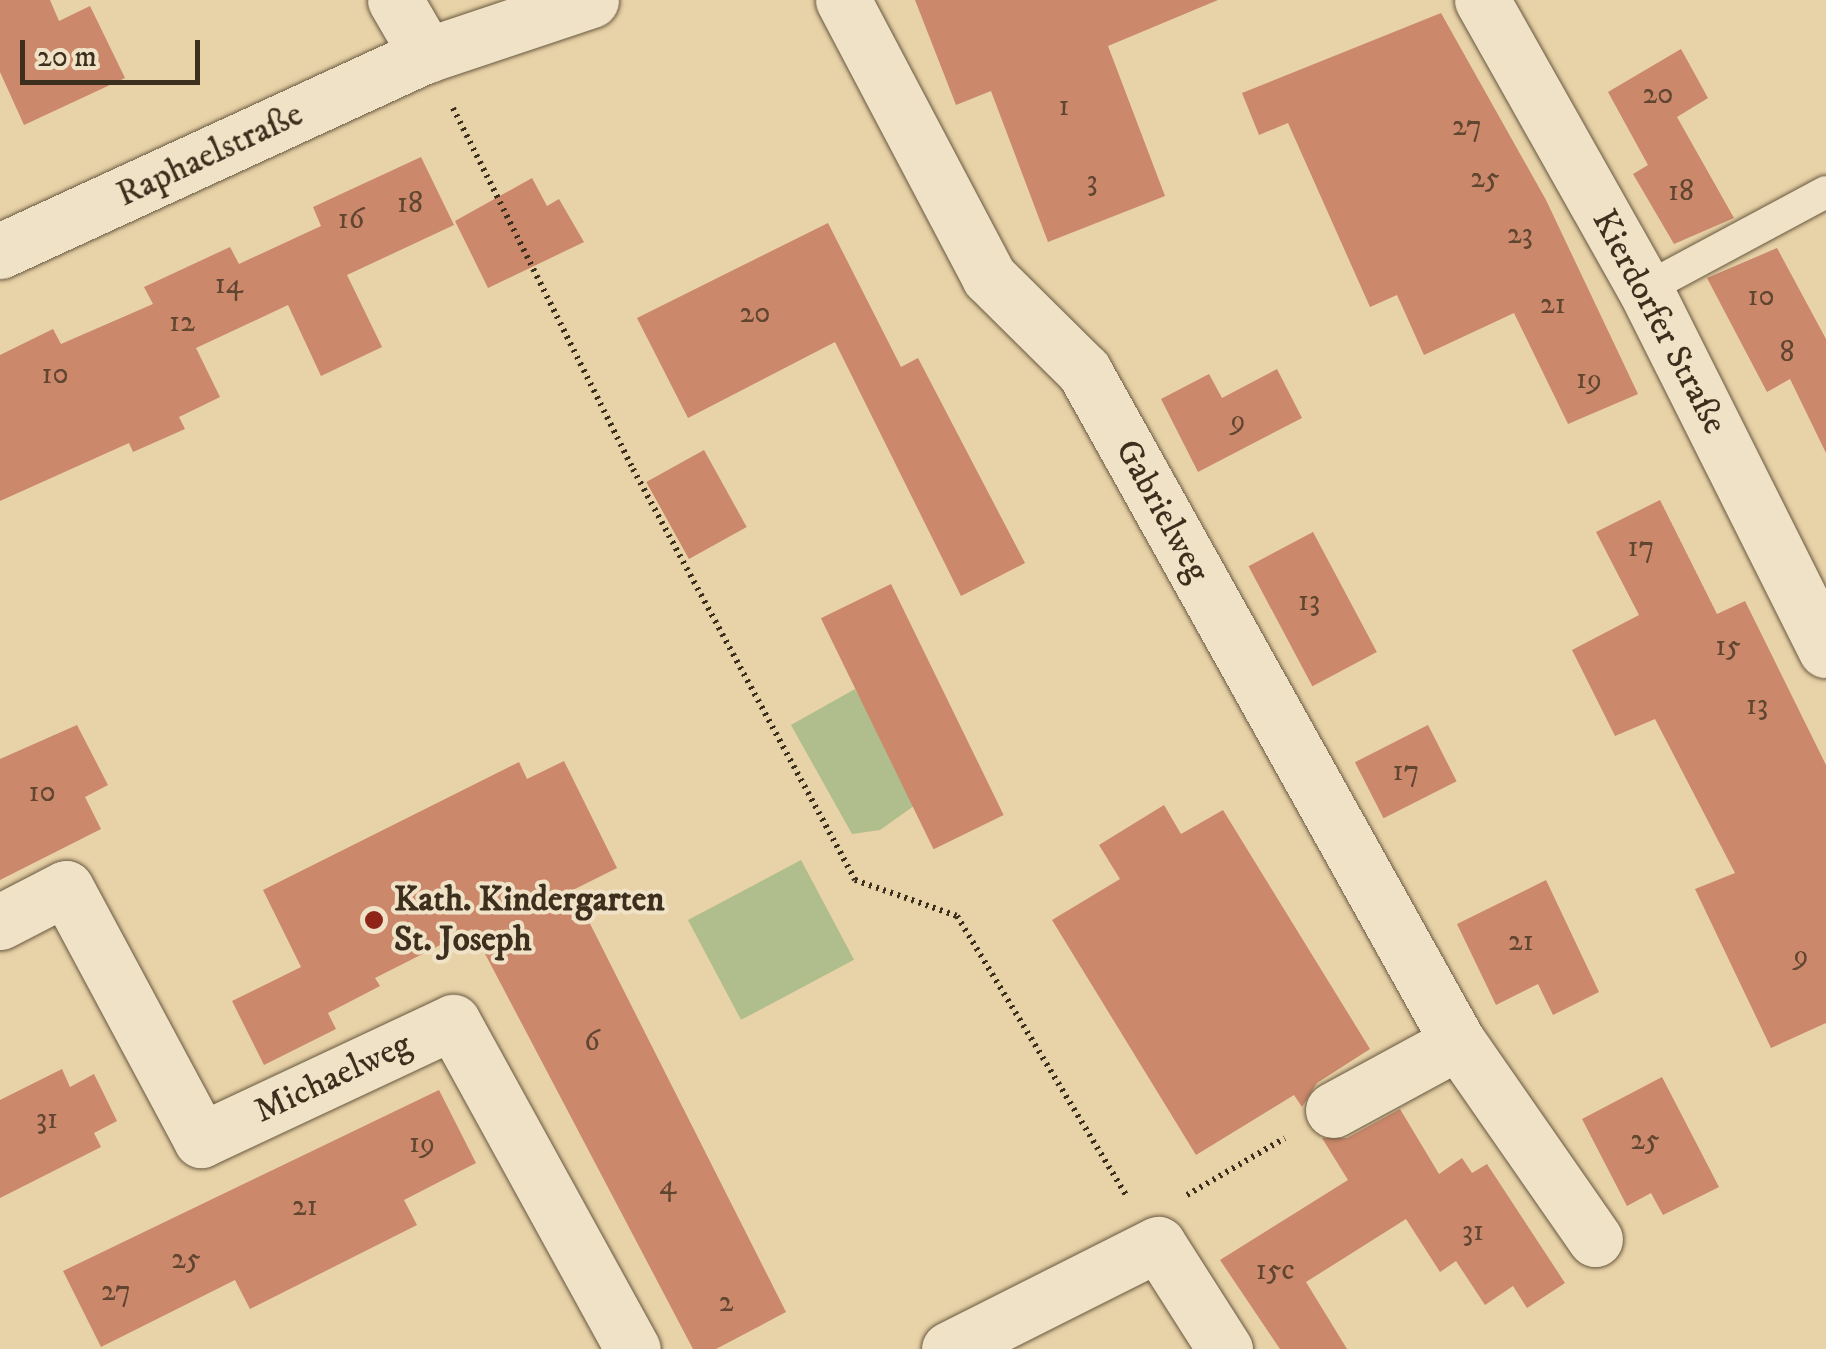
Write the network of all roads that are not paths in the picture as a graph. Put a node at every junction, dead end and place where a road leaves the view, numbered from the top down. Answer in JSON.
{"nodes":[{"id":1,"x":395,"y":0,"type":"edge"},
{"id":2,"x":591,"y":0,"type":"edge"},
{"id":3,"x":843,"y":0,"type":"edge"},
{"id":4,"x":1482,"y":0,"type":"edge"},
{"id":5,"x":427,"y":56,"type":"junction"},
{"id":6,"x":1826,"y":192,"type":"edge"},
{"id":7,"x":0,"y":251,"type":"edge"},
{"id":8,"x":1645,"y":289,"type":"junction"},
{"id":9,"x":1826,"y":650,"type":"edge"},
{"id":10,"x":0,"y":922,"type":"edge"},
{"id":11,"x":1458,"y":1042,"type":"junction"},
{"id":12,"x":1334,"y":1110,"type":"road end"},
{"id":13,"x":1595,"y":1238,"type":"dead end"},
{"id":14,"x":632,"y":1349,"type":"edge"},
{"id":15,"x":950,"y":1349,"type":"edge"},
{"id":16,"x":1226,"y":1349,"type":"edge"}],
"edges":[{"from":1,"to":5,"type":"street"},
{"from":2,"to":5,"type":"street","name":"Raphaelstraße"},
{"from":3,"to":11,"type":"street","name":"Gabrielweg"},
{"from":4,"to":8,"type":"street","name":"Kierdorfer Straße"},
{"from":5,"to":7,"type":"street","name":"Raphaelstraße"},
{"from":6,"to":8,"type":"lane"},
{"from":8,"to":9,"type":"street","name":"Kierdorfer Straße"},
{"from":10,"to":14,"type":"street","name":"Michaelweg"},
{"from":11,"to":12,"type":"street"},
{"from":11,"to":13,"type":"street","name":"Gabrielweg"},
{"from":15,"to":16,"type":"street"}]}
